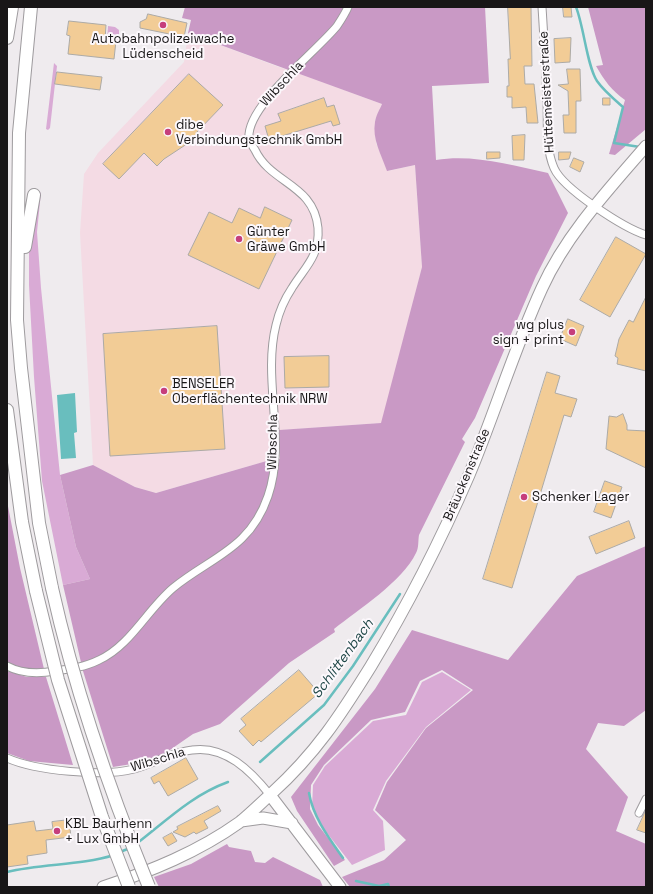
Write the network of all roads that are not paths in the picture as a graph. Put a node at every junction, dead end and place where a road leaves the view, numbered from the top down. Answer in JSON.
{"nodes":[{"id":1,"x":12,"y":7,"type":"edge"},
{"id":2,"x":31,"y":7,"type":"edge"},
{"id":3,"x":348,"y":7,"type":"edge"},
{"id":4,"x":542,"y":7,"type":"edge"},
{"id":5,"x":7,"y":38,"type":"edge"},
{"id":6,"x":646,"y":146,"type":"edge"},
{"id":7,"x":34,"y":195,"type":"dead end"},
{"id":8,"x":595,"y":207,"type":"junction"},
{"id":9,"x":646,"y":236,"type":"edge"},
{"id":10,"x":17,"y":320,"type":"junction"},
{"id":11,"x":7,"y":410,"type":"edge"},
{"id":12,"x":7,"y":666,"type":"edge"},
{"id":13,"x":7,"y":758,"type":"edge"},
{"id":14,"x":270,"y":795,"type":"junction"},
{"id":15,"x":646,"y":799,"type":"edge"},
{"id":16,"x":639,"y":813,"type":"dead end"},
{"id":17,"x":240,"y":822,"type":"junction"},
{"id":18,"x":292,"y":823,"type":"junction"},
{"id":19,"x":102,"y":887,"type":"edge"},
{"id":20,"x":129,"y":887,"type":"edge"},
{"id":21,"x":149,"y":887,"type":"edge"},
{"id":22,"x":340,"y":887,"type":"edge"}],
"edges":[{"from":1,"to":5,"type":"highway"},
{"from":2,"to":10,"type":"highway"},
{"from":3,"to":12,"type":"street","name":"Wibschla"},
{"from":4,"to":8,"type":"street","name":"Hüttemeisterstraße"},
{"from":6,"to":8,"type":"main road","name":"Bräuckenstraße"},
{"from":7,"to":10,"type":"highway"},
{"from":8,"to":9,"type":"street","name":"Hüttemeisterstraße"},
{"from":8,"to":14,"type":"main road","name":"Bräuckenstraße"},
{"from":10,"to":21,"type":"highway","bridge":true},
{"from":11,"to":20,"type":"highway","bridge":true},
{"from":13,"to":14,"type":"street","name":"Wibschla"},
{"from":14,"to":17,"type":"main road","name":"Bräuckenstraße"},
{"from":14,"to":18,"type":"main road"},
{"from":15,"to":16,"type":"street"},
{"from":17,"to":18,"type":"main road"},
{"from":17,"to":19,"type":"main road"},
{"from":18,"to":22,"type":"main road"}]}
